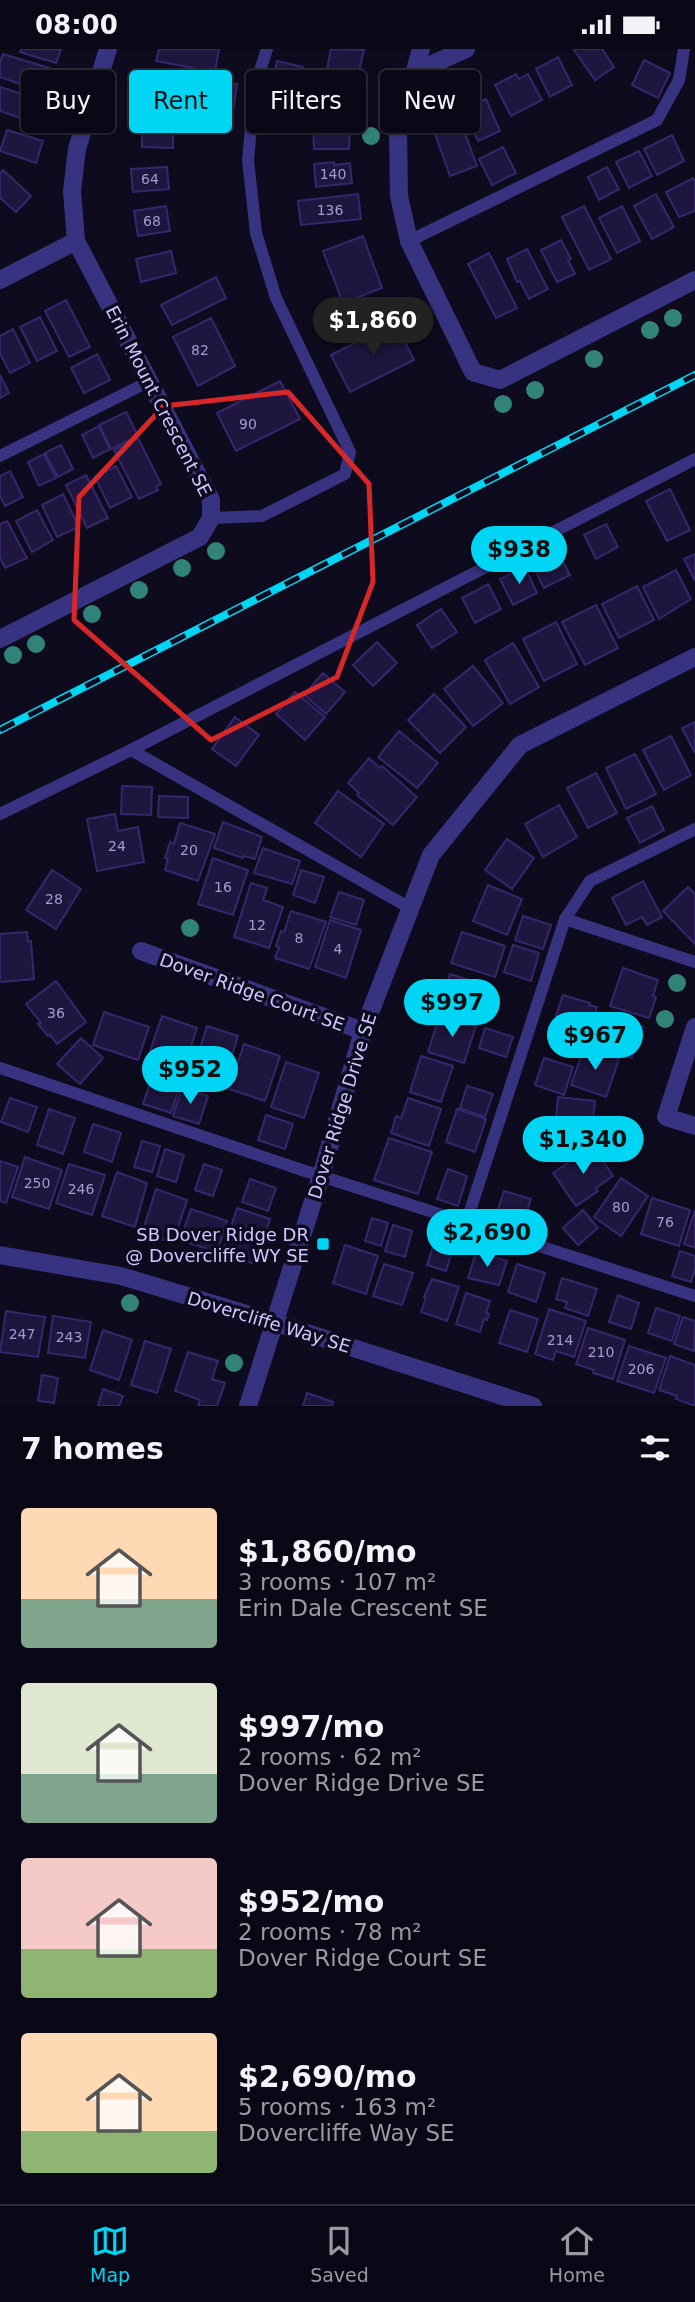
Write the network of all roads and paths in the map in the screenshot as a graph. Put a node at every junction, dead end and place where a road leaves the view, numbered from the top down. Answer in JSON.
{"nodes":[{"id":1,"x":108,"y":49,"type":"edge"},
{"id":2,"x":267,"y":49,"type":"edge"},
{"id":3,"x":421,"y":49,"type":"edge"},
{"id":4,"x":466,"y":49,"type":"edge"},
{"id":5,"x":684,"y":49,"type":"edge"},
{"id":6,"x":416,"y":70,"type":"edge"},
{"id":7,"x":419,"y":70,"type":"edge"},
{"id":8,"x":398,"y":133,"type":"edge"},
{"id":9,"x":76,"y":241,"type":"junction"},
{"id":10,"x":410,"y":241,"type":"junction"},
{"id":11,"x":0,"y":280,"type":"edge"},
{"id":12,"x":695,"y":280,"type":"edge"},
{"id":13,"x":150,"y":381,"type":"junction"},
{"id":14,"x":0,"y":456,"type":"edge"},
{"id":15,"x":695,"y":459,"type":"edge"},
{"id":16,"x":212,"y":518,"type":"junction"},
{"id":17,"x":0,"y":639,"type":"edge"},
{"id":18,"x":695,"y":657,"type":"edge"},
{"id":19,"x":131,"y":750,"type":"junction"},
{"id":20,"x":0,"y":814,"type":"edge"},
{"id":21,"x":695,"y":829,"type":"edge"},
{"id":22,"x":410,"y":908,"type":"junction"},
{"id":23,"x":565,"y":919,"type":"junction"},
{"id":24,"x":141,"y":951,"type":"dead end"},
{"id":25,"x":695,"y":962,"type":"edge"},
{"id":26,"x":695,"y":1027,"type":"edge"},
{"id":27,"x":363,"y":1031,"type":"junction"},
{"id":28,"x":0,"y":1068,"type":"edge"},
{"id":29,"x":695,"y":1126,"type":"edge"},
{"id":30,"x":321,"y":1176,"type":"junction"},
{"id":31,"x":466,"y":1223,"type":"junction"},
{"id":32,"x":0,"y":1255,"type":"edge"},
{"id":33,"x":695,"y":1296,"type":"edge"},
{"id":34,"x":276,"y":1323,"type":"junction"},
{"id":35,"x":248,"y":1406,"type":"edge"},
{"id":36,"x":533,"y":1406,"type":"edge"}],
"edges":[{"from":1,"to":9,"type":"street","name":"Erin Mount Crescent SE"},
{"from":2,"to":16,"type":"lane"},
{"from":3,"to":6,"type":"street"},
{"from":4,"to":7,"type":"street"},
{"from":5,"to":10,"type":"lane"},
{"from":8,"to":10,"type":"street"},
{"from":9,"to":11,"type":"street"},
{"from":9,"to":13,"type":"street","name":"Erin Mount Crescent SE"},
{"from":10,"to":12,"type":"street"},
{"from":13,"to":14,"type":"lane"},
{"from":13,"to":16,"type":"street","name":"Erin Mount Crescent SE"},
{"from":15,"to":19,"type":"lane"},
{"from":16,"to":17,"type":"street","name":"Erin Mount Crescent SE"},
{"from":18,"to":22,"type":"street","name":"Dover Ridge Drive SE"},
{"from":19,"to":20,"type":"lane"},
{"from":19,"to":22,"type":"lane"},
{"from":21,"to":23,"type":"lane"},
{"from":22,"to":27,"type":"street","name":"Dover Ridge Drive SE"},
{"from":23,"to":25,"type":"lane"},
{"from":23,"to":31,"type":"lane"},
{"from":24,"to":27,"type":"street","name":"Dover Ridge Court SE"},
{"from":26,"to":29,"type":"street"},
{"from":27,"to":30,"type":"street","name":"Dover Ridge Drive SE"},
{"from":28,"to":30,"type":"lane"},
{"from":30,"to":31,"type":"lane"},
{"from":30,"to":34,"type":"street","name":"Dover Ridge Drive SE"},
{"from":31,"to":33,"type":"lane"},
{"from":32,"to":34,"type":"street","name":"Dovercliffe Way SE"},
{"from":34,"to":35,"type":"street","name":"Dover Ridge Drive SE"},
{"from":34,"to":36,"type":"street","name":"Dovercliffe Way SE"}]}
